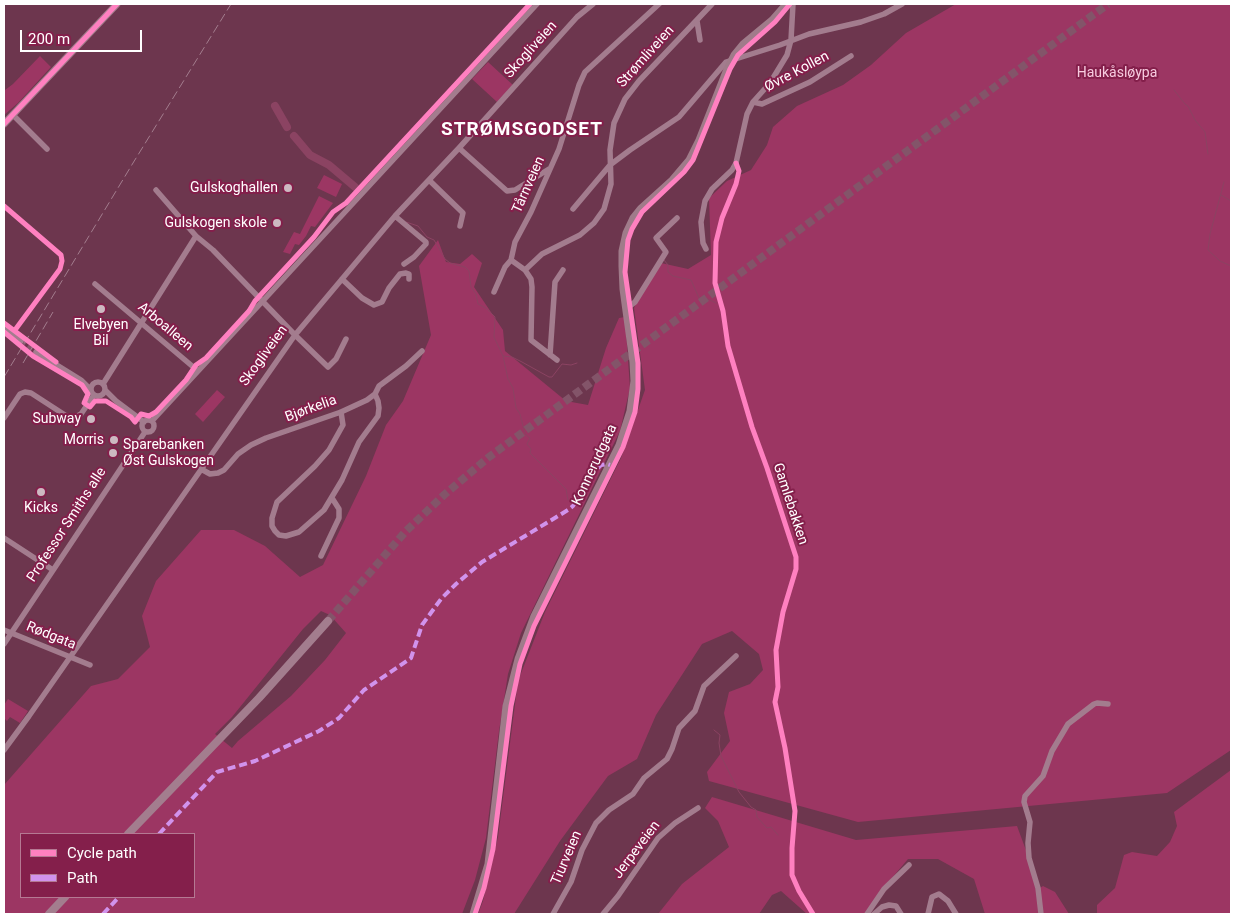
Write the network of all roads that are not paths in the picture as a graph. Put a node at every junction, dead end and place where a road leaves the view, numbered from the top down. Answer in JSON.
{"nodes":[{"id":1,"x":117,"y":4,"type":"edge"},
{"id":2,"x":537,"y":4,"type":"edge"},
{"id":3,"x":593,"y":4,"type":"edge"},
{"id":4,"x":659,"y":4,"type":"edge"},
{"id":5,"x":712,"y":4,"type":"edge"},
{"id":6,"x":786,"y":4,"type":"edge"},
{"id":7,"x":793,"y":4,"type":"edge"},
{"id":8,"x":902,"y":4,"type":"edge"},
{"id":9,"x":585,"y":6,"type":"edge"},
{"id":10,"x":707,"y":7,"type":"edge"},
{"id":11,"x":697,"y":20,"type":"junction"},
{"id":12,"x":700,"y":40,"type":"dead end"},
{"id":13,"x":791,"y":40,"type":"junction"},
{"id":14,"x":851,"y":56,"type":"dead end"},
{"id":15,"x":732,"y":60,"type":"junction"},
{"id":16,"x":753,"y":102,"type":"junction"},
{"id":17,"x":13,"y":115,"type":"junction"},
{"id":18,"x":4,"y":124,"type":"edge"},
{"id":19,"x":460,"y":148,"type":"junction"},
{"id":20,"x":47,"y":149,"type":"dead end"},
{"id":21,"x":610,"y":165,"type":"junction"},
{"id":22,"x":550,"y":168,"type":"junction"},
{"id":23,"x":429,"y":180,"type":"junction"},
{"id":24,"x":156,"y":190,"type":"dead end"},
{"id":25,"x":573,"y":209,"type":"dead end"},
{"id":26,"x":395,"y":216,"type":"junction"},
{"id":27,"x":677,"y":218,"type":"dead end"},
{"id":28,"x":460,"y":226,"type":"dead end"},
{"id":29,"x":196,"y":236,"type":"junction"},
{"id":30,"x":706,"y":249,"type":"dead end"},
{"id":31,"x":511,"y":260,"type":"junction"},
{"id":32,"x":404,"y":264,"type":"dead end"},
{"id":33,"x":524,"y":270,"type":"junction"},
{"id":34,"x":563,"y":270,"type":"dead end"},
{"id":35,"x":342,"y":279,"type":"junction"},
{"id":36,"x":409,"y":279,"type":"dead end"},
{"id":37,"x":95,"y":284,"type":"dead end"},
{"id":38,"x":494,"y":292,"type":"dead end"},
{"id":39,"x":262,"y":302,"type":"junction"},
{"id":40,"x":626,"y":310,"type":"junction"},
{"id":41,"x":142,"y":323,"type":"junction"},
{"id":42,"x":4,"y":327,"type":"edge"},
{"id":43,"x":294,"y":335,"type":"junction"},
{"id":44,"x":346,"y":339,"type":"dead end"},
{"id":45,"x":21,"y":342,"type":"tunnel mouth"},
{"id":46,"x":422,"y":351,"type":"dead end"},
{"id":47,"x":36,"y":352,"type":"tunnel mouth"},
{"id":48,"x":550,"y":355,"type":"junction"},
{"id":49,"x":557,"y":360,"type":"dead end"},
{"id":50,"x":198,"y":371,"type":"junction"},
{"id":51,"x":81,"y":380,"type":"junction"},
{"id":52,"x":95,"y":384,"type":"junction"},
{"id":53,"x":104,"y":387,"type":"junction"},
{"id":54,"x":95,"y":394,"type":"junction"},
{"id":55,"x":375,"y":394,"type":"junction"},
{"id":56,"x":116,"y":401,"type":"junction"},
{"id":57,"x":341,"y":412,"type":"junction"},
{"id":58,"x":4,"y":418,"type":"edge"},
{"id":59,"x":152,"y":421,"type":"junction"},
{"id":60,"x":144,"y":422,"type":"junction"},
{"id":61,"x":145,"y":432,"type":"junction"},
{"id":62,"x":200,"y":469,"type":"junction"},
{"id":63,"x":332,"y":498,"type":"junction"},
{"id":64,"x":4,"y":538,"type":"edge"},
{"id":65,"x":321,"y":556,"type":"dead end"},
{"id":66,"x":53,"y":570,"type":"junction"},
{"id":67,"x":328,"y":620,"type":"tunnel mouth"},
{"id":68,"x":4,"y":630,"type":"edge"},
{"id":69,"x":11,"y":633,"type":"junction"},
{"id":70,"x":4,"y":644,"type":"edge"},
{"id":71,"x":736,"y":656,"type":"dead end"},
{"id":72,"x":71,"y":657,"type":"junction"},
{"id":73,"x":90,"y":664,"type":"dead end"},
{"id":74,"x":1108,"y":704,"type":"dead end"},
{"id":75,"x":4,"y":750,"type":"edge"},
{"id":76,"x":698,"y":808,"type":"dead end"},
{"id":77,"x":150,"y":810,"type":"junction"},
{"id":78,"x":125,"y":833,"type":"edge"},
{"id":79,"x":129,"y":833,"type":"edge"},
{"id":80,"x":488,"y":853,"type":"junction"},
{"id":81,"x":909,"y":865,"type":"dead end"},
{"id":82,"x":59,"y":898,"type":"edge"},
{"id":83,"x":64,"y":898,"type":"edge"},
{"id":84,"x":44,"y":914,"type":"edge"},
{"id":85,"x":48,"y":914,"type":"edge"},
{"id":86,"x":468,"y":914,"type":"edge"},
{"id":87,"x":473,"y":914,"type":"edge"},
{"id":88,"x":553,"y":914,"type":"edge"},
{"id":89,"x":603,"y":914,"type":"edge"},
{"id":90,"x":867,"y":914,"type":"edge"},
{"id":91,"x":874,"y":914,"type":"edge"},
{"id":92,"x":902,"y":914,"type":"edge"},
{"id":93,"x":928,"y":914,"type":"edge"},
{"id":94,"x":956,"y":914,"type":"edge"},
{"id":95,"x":1041,"y":914,"type":"edge"}],
"edges":[{"from":1,"to":17,"type":"main road"},
{"from":2,"to":39,"type":"street"},
{"from":3,"to":9,"type":"street","name":"Skogliveien"},
{"from":4,"to":22,"type":"street","name":"Tårnveien"},
{"from":5,"to":10,"type":"street","name":"Strømliveien"},
{"from":6,"to":15,"type":"main road","name":"Konnerudgata"},
{"from":7,"to":13,"type":"street"},
{"from":8,"to":13,"type":"street"},
{"from":9,"to":19,"type":"street","name":"Skogliveien"},
{"from":10,"to":11,"type":"street","name":"Strømliveien"},
{"from":11,"to":12,"type":"street"},
{"from":11,"to":21,"type":"street","name":"Strømliveien"},
{"from":13,"to":15,"type":"street"},
{"from":13,"to":16,"type":"street"},
{"from":14,"to":16,"type":"street","name":"Øvre Kollen"},
{"from":15,"to":21,"type":"street","name":"Konnerudgata"},
{"from":15,"to":40,"type":"main road","name":"Konnerudgata"},
{"from":16,"to":30,"type":"street"},
{"from":17,"to":18,"type":"main road"},
{"from":17,"to":20,"type":"street"},
{"from":19,"to":22,"type":"street"},
{"from":19,"to":23,"type":"street","name":"Skogliveien"},
{"from":21,"to":25,"type":"street"},
{"from":21,"to":33,"type":"street","name":"Strømliveien"},
{"from":22,"to":31,"type":"street","name":"Tårnveien"},
{"from":23,"to":26,"type":"street","name":"Skogliveien"},
{"from":23,"to":28,"type":"street"},
{"from":24,"to":29,"type":"street"},
{"from":26,"to":32,"type":"street"},
{"from":26,"to":35,"type":"street","name":"Skogliveien"},
{"from":27,"to":40,"type":"street"},
{"from":29,"to":39,"type":"street"},
{"from":29,"to":41,"type":"street"},
{"from":31,"to":33,"type":"street"},
{"from":31,"to":38,"type":"street","name":"Tårnveien"},
{"from":33,"to":48,"type":"street"},
{"from":34,"to":48,"type":"street"},
{"from":35,"to":36,"type":"street"},
{"from":35,"to":43,"type":"street","name":"Skogliveien"},
{"from":37,"to":41,"type":"street","name":"Arboalleen"},
{"from":39,"to":43,"type":"street"},
{"from":39,"to":50,"type":"street"},
{"from":40,"to":80,"type":"main road","name":"Konnerudgata"},
{"from":41,"to":50,"type":"street","name":"Arboalleen"},
{"from":41,"to":53,"type":"street"},
{"from":42,"to":45,"type":"street"},
{"from":43,"to":44,"type":"street"},
{"from":43,"to":62,"type":"street","name":"Skogliveien"},
{"from":46,"to":55,"type":"street","name":"Bjørkelia"},
{"from":47,"to":51,"type":"street"},
{"from":48,"to":49,"type":"street"},
{"from":50,"to":59,"type":"street"},
{"from":51,"to":52,"type":"street"},
{"from":51,"to":54,"type":"street"},
{"from":52,"to":53,"type":"street"},
{"from":52,"to":54,"type":"street"},
{"from":53,"to":54,"type":"street"},
{"from":53,"to":56,"type":"street"},
{"from":54,"to":56,"type":"street"},
{"from":54,"to":58,"type":"street"},
{"from":55,"to":57,"type":"street","name":"Bjørkelia"},
{"from":55,"to":63,"type":"street"},
{"from":56,"to":60,"type":"street"},
{"from":57,"to":62,"type":"street","name":"Bjørkelia"},
{"from":57,"to":63,"type":"street"},
{"from":59,"to":60,"type":"street"},
{"from":59,"to":61,"type":"street"},
{"from":60,"to":61,"type":"street"},
{"from":61,"to":66,"type":"street","name":"Professor Smiths alle"},
{"from":62,"to":72,"type":"street","name":"Skogliveien"},
{"from":63,"to":65,"type":"street"},
{"from":64,"to":66,"type":"street"},
{"from":66,"to":69,"type":"street","name":"Professor Smiths alle"},
{"from":67,"to":77,"type":"highway"},
{"from":68,"to":69,"type":"street","name":"Rødgata"},
{"from":69,"to":70,"type":"street","name":"Professor Smiths alle"},
{"from":69,"to":72,"type":"street","name":"Rødgata"},
{"from":71,"to":88,"type":"street","name":"Tiurveien"},
{"from":72,"to":73,"type":"street","name":"Rødgata"},
{"from":72,"to":75,"type":"street","name":"Skogliveien"},
{"from":74,"to":95,"type":"street"},
{"from":76,"to":89,"type":"street","name":"Jerpeveien"},
{"from":77,"to":78,"type":"highway"},
{"from":77,"to":79,"type":"highway"},
{"from":80,"to":86,"type":"main road","name":"Konnerudgata"},
{"from":80,"to":87,"type":"main road","name":"Konnerudgata"},
{"from":81,"to":90,"type":"street"},
{"from":82,"to":84,"type":"highway"},
{"from":83,"to":85,"type":"highway"},
{"from":91,"to":92,"type":"street"},
{"from":93,"to":94,"type":"street"}]}
